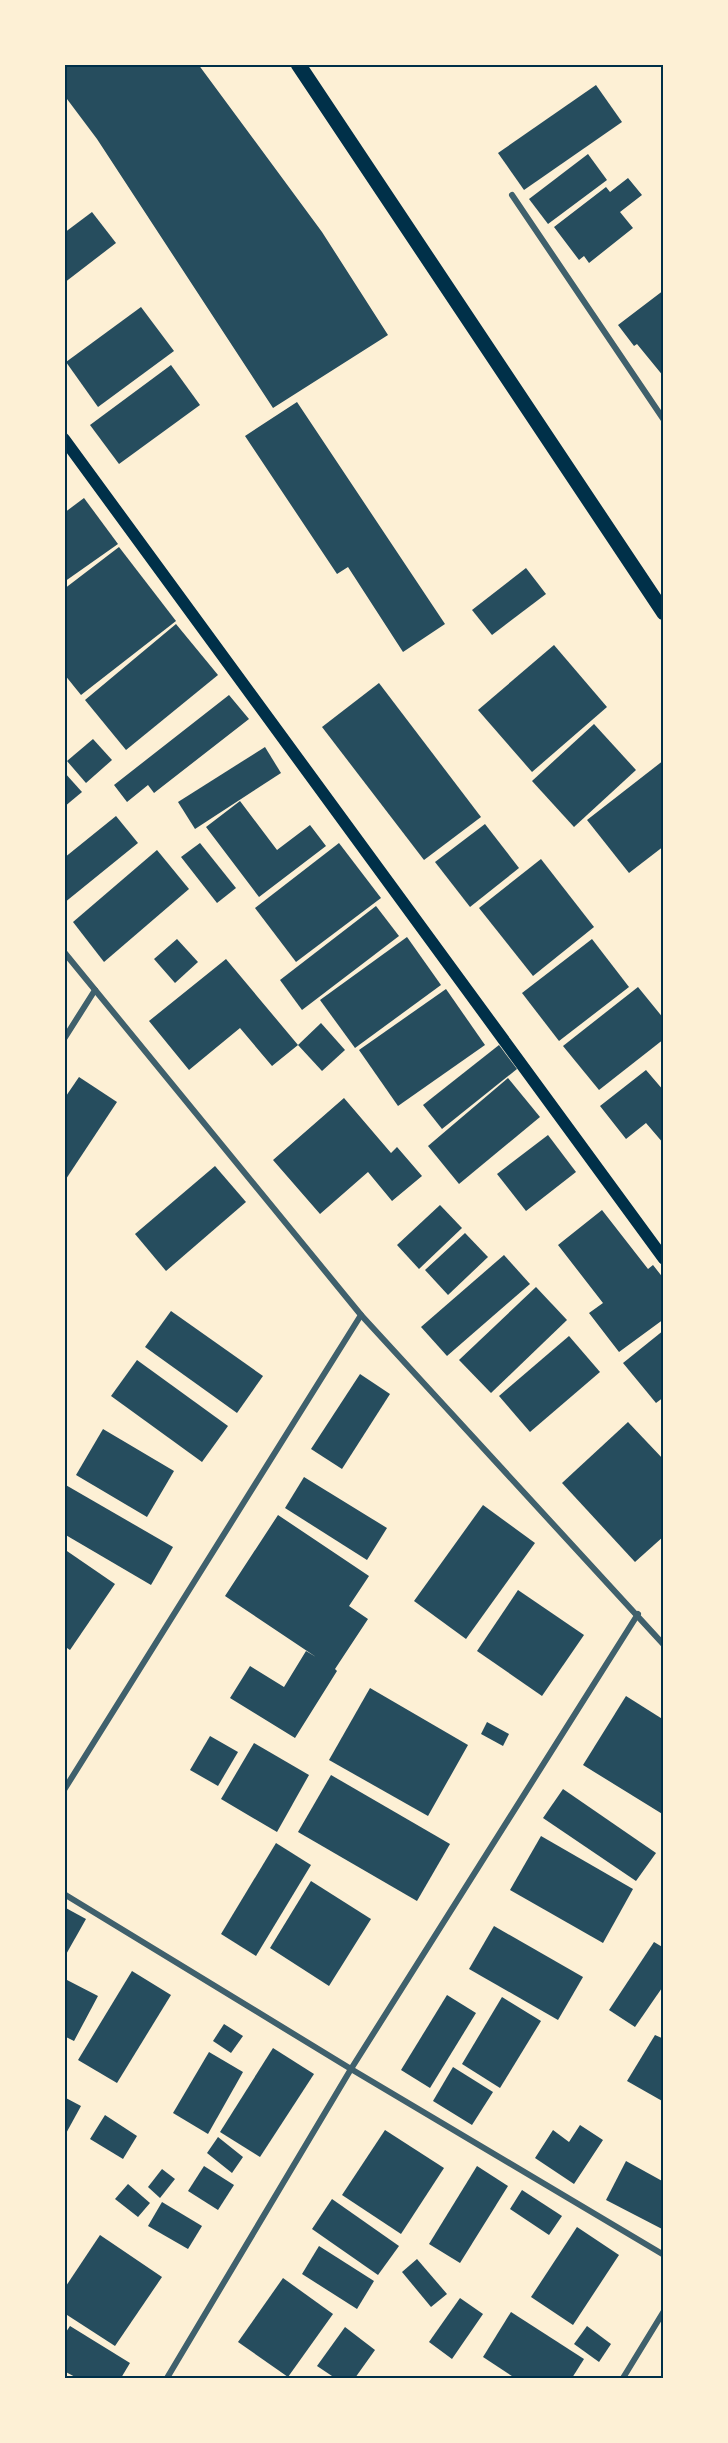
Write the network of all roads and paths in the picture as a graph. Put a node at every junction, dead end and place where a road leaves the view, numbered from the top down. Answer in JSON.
{"nodes":[{"id":1,"x":298,"y":64,"type":"edge"},
{"id":2,"x":512,"y":195,"type":"dead end"},
{"id":3,"x":663,"y":420,"type":"edge"},
{"id":4,"x":64,"y":439,"type":"edge"},
{"id":5,"x":663,"y":613,"type":"edge"},
{"id":6,"x":64,"y":952,"type":"edge"},
{"id":7,"x":95,"y":990,"type":"junction"},
{"id":8,"x":64,"y":1039,"type":"edge"},
{"id":9,"x":663,"y":1259,"type":"edge"},
{"id":10,"x":361,"y":1315,"type":"junction"},
{"id":11,"x":638,"y":1614,"type":"junction"},
{"id":12,"x":663,"y":1645,"type":"edge"},
{"id":13,"x":64,"y":1790,"type":"edge"},
{"id":14,"x":64,"y":1894,"type":"edge"},
{"id":15,"x":351,"y":2069,"type":"junction"},
{"id":16,"x":663,"y":2255,"type":"edge"},
{"id":17,"x":663,"y":2311,"type":"edge"},
{"id":18,"x":167,"y":2379,"type":"edge"},
{"id":19,"x":623,"y":2379,"type":"edge"}],
"edges":[{"from":1,"to":5,"type":"main road"},
{"from":2,"to":3,"type":"street"},
{"from":4,"to":9,"type":"main road"},
{"from":6,"to":7,"type":"street"},
{"from":7,"to":8,"type":"street"},
{"from":7,"to":10,"type":"street"},
{"from":10,"to":11,"type":"street"},
{"from":10,"to":13,"type":"street"},
{"from":11,"to":12,"type":"street"},
{"from":11,"to":15,"type":"street"},
{"from":14,"to":15,"type":"street"},
{"from":15,"to":16,"type":"street"},
{"from":15,"to":18,"type":"street"},
{"from":17,"to":19,"type":"street"}]}
